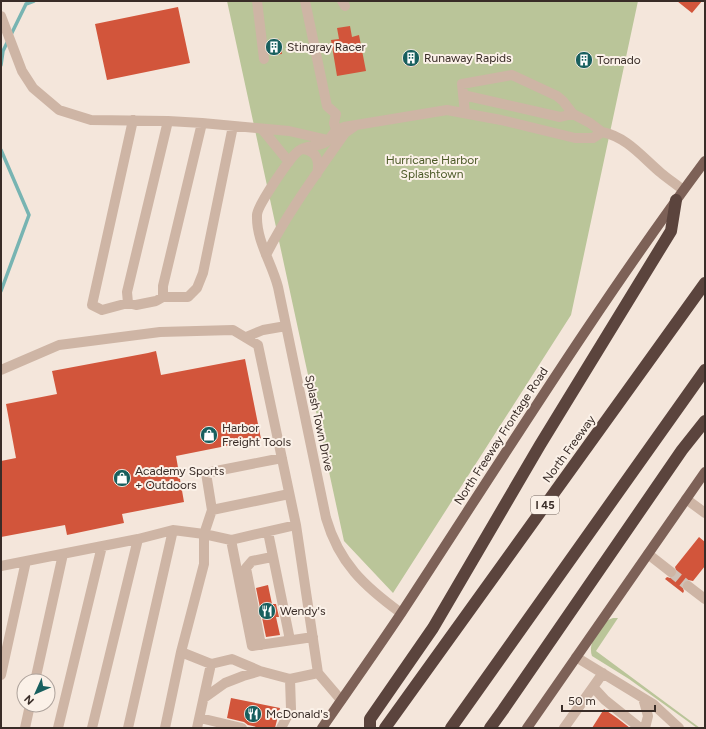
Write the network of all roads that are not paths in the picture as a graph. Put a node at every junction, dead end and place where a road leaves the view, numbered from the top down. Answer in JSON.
{"nodes":[{"id":1,"x":256,"y":1,"type":"edge"},
{"id":2,"x":306,"y":1,"type":"edge"},
{"id":3,"x":1,"y":16,"type":"edge"},
{"id":4,"x":264,"y":59,"type":"dead end"},
{"id":5,"x":463,"y":95,"type":"junction"},
{"id":6,"x":465,"y":113,"type":"junction"},
{"id":7,"x":573,"y":114,"type":"junction"},
{"id":8,"x":133,"y":120,"type":"junction"},
{"id":9,"x":168,"y":121,"type":"junction"},
{"id":10,"x":202,"y":123,"type":"junction"},
{"id":11,"x":365,"y":123,"type":"junction"},
{"id":12,"x":233,"y":126,"type":"junction"},
{"id":13,"x":262,"y":129,"type":"junction"},
{"id":14,"x":336,"y":130,"type":"junction"},
{"id":15,"x":602,"y":132,"type":"junction"},
{"id":16,"x":328,"y":140,"type":"junction"},
{"id":17,"x":301,"y":149,"type":"junction"},
{"id":18,"x":705,"y":161,"type":"edge"},
{"id":19,"x":289,"y":162,"type":"junction"},
{"id":20,"x":317,"y":174,"type":"junction"},
{"id":21,"x":683,"y":190,"type":"junction"},
{"id":22,"x":676,"y":200,"type":"junction"},
{"id":23,"x":266,"y":255,"type":"junction"},
{"id":24,"x":705,"y":283,"type":"edge"},
{"id":25,"x":163,"y":297,"type":"junction"},
{"id":26,"x":128,"y":303,"type":"junction"},
{"id":27,"x":286,"y":326,"type":"junction"},
{"id":28,"x":246,"y":337,"type":"junction"},
{"id":29,"x":1,"y":370,"type":"edge"},
{"id":30,"x":705,"y":370,"type":"edge"},
{"id":31,"x":705,"y":421,"type":"edge"},
{"id":32,"x":282,"y":458,"type":"junction"},
{"id":33,"x":705,"y":472,"type":"edge"},
{"id":34,"x":289,"y":494,"type":"junction"},
{"id":35,"x":686,"y":499,"type":"junction"},
{"id":36,"x":212,"y":510,"type":"junction"},
{"id":37,"x":705,"y":513,"type":"edge"},
{"id":38,"x":296,"y":525,"type":"junction"},
{"id":39,"x":174,"y":530,"type":"junction"},
{"id":40,"x":268,"y":532,"type":"junction"},
{"id":41,"x":204,"y":534,"type":"junction"},
{"id":42,"x":138,"y":539,"type":"junction"},
{"id":43,"x":231,"y":540,"type":"junction"},
{"id":44,"x":102,"y":546,"type":"junction"},
{"id":45,"x":63,"y":554,"type":"junction"},
{"id":46,"x":648,"y":554,"type":"junction"},
{"id":47,"x":272,"y":557,"type":"junction"},
{"id":48,"x":26,"y":561,"type":"junction"},
{"id":49,"x":1,"y":566,"type":"edge"},
{"id":50,"x":671,"y":572,"type":"tunnel mouth"},
{"id":51,"x":688,"y":586,"type":"tunnel mouth"},
{"id":52,"x":705,"y":599,"type":"edge"},
{"id":53,"x":401,"y":614,"type":"junction"},
{"id":54,"x":313,"y":637,"type":"junction"},
{"id":55,"x":290,"y":640,"type":"junction"},
{"id":56,"x":261,"y":645,"type":"junction"},
{"id":57,"x":181,"y":652,"type":"junction"},
{"id":58,"x":576,"y":657,"type":"junction"},
{"id":59,"x":212,"y":664,"type":"junction"},
{"id":60,"x":260,"y":670,"type":"junction"},
{"id":61,"x":37,"y":673,"type":"edge"},
{"id":62,"x":318,"y":673,"type":"junction"},
{"id":63,"x":603,"y":673,"type":"junction"},
{"id":64,"x":1,"y":675,"type":"edge"},
{"id":65,"x":290,"y":679,"type":"junction"},
{"id":66,"x":593,"y":687,"type":"junction"},
{"id":67,"x":204,"y":698,"type":"junction"},
{"id":68,"x":643,"y":698,"type":"junction"},
{"id":69,"x":341,"y":700,"type":"junction"},
{"id":70,"x":28,"y":713,"type":"edge"},
{"id":71,"x":198,"y":723,"type":"edge"},
{"id":72,"x":25,"y":728,"type":"edge"},
{"id":73,"x":58,"y":728,"type":"edge"},
{"id":74,"x":92,"y":728,"type":"edge"},
{"id":75,"x":128,"y":728,"type":"edge"},
{"id":76,"x":165,"y":728,"type":"edge"},
{"id":77,"x":242,"y":728,"type":"edge"},
{"id":78,"x":281,"y":728,"type":"edge"},
{"id":79,"x":322,"y":728,"type":"edge"},
{"id":80,"x":370,"y":728,"type":"edge"},
{"id":81,"x":385,"y":728,"type":"edge"},
{"id":82,"x":451,"y":728,"type":"edge"},
{"id":83,"x":490,"y":728,"type":"edge"},
{"id":84,"x":527,"y":728,"type":"edge"},
{"id":85,"x":564,"y":728,"type":"edge"},
{"id":86,"x":640,"y":728,"type":"edge"},
{"id":87,"x":645,"y":728,"type":"edge"},
{"id":88,"x":679,"y":728,"type":"edge"}],
"edges":[{"from":1,"to":4,"type":"street"},
{"from":2,"to":14,"type":"street"},
{"from":3,"to":8,"type":"street"},
{"from":5,"to":6,"type":"street"},
{"from":5,"to":7,"type":"street"},
{"from":5,"to":7,"type":"street"},
{"from":6,"to":11,"type":"street"},
{"from":6,"to":15,"type":"street"},
{"from":7,"to":15,"type":"street"},
{"from":8,"to":9,"type":"street"},
{"from":8,"to":26,"type":"street"},
{"from":9,"to":10,"type":"street"},
{"from":9,"to":26,"type":"street"},
{"from":10,"to":12,"type":"street"},
{"from":10,"to":25,"type":"street"},
{"from":11,"to":14,"type":"street"},
{"from":11,"to":20,"type":"street"},
{"from":12,"to":13,"type":"street"},
{"from":12,"to":25,"type":"street"},
{"from":13,"to":16,"type":"street"},
{"from":13,"to":19,"type":"street"},
{"from":14,"to":16,"type":"street"},
{"from":15,"to":21,"type":"street"},
{"from":16,"to":17,"type":"street"},
{"from":17,"to":19,"type":"street"},
{"from":17,"to":20,"type":"street"},
{"from":18,"to":21,"type":"main road","name":"North Freeway Frontage Road"},
{"from":19,"to":23,"type":"street","name":"Splash Town Drive"},
{"from":20,"to":23,"type":"street"},
{"from":21,"to":22,"type":"main road","name":"North Freeway Frontage Road"},
{"from":22,"to":53,"type":"main road","name":"North Freeway Frontage Road"},
{"from":22,"to":80,"type":"highway"},
{"from":23,"to":27,"type":"street","name":"Splash Town Drive"},
{"from":24,"to":81,"type":"highway","name":"North Freeway","number":"I 45"},
{"from":25,"to":26,"type":"street"},
{"from":27,"to":28,"type":"street"},
{"from":27,"to":53,"type":"street","name":"Splash Town Drive"},
{"from":28,"to":29,"type":"street"},
{"from":28,"to":32,"type":"street"},
{"from":30,"to":82,"type":"highway"},
{"from":31,"to":83,"type":"highway"},
{"from":32,"to":34,"type":"street"},
{"from":32,"to":36,"type":"street"},
{"from":33,"to":35,"type":"main road"},
{"from":34,"to":36,"type":"street"},
{"from":34,"to":38,"type":"street"},
{"from":35,"to":37,"type":"street"},
{"from":35,"to":46,"type":"main road"},
{"from":36,"to":41,"type":"street"},
{"from":38,"to":40,"type":"street"},
{"from":38,"to":54,"type":"street"},
{"from":39,"to":41,"type":"street"},
{"from":39,"to":42,"type":"street"},
{"from":39,"to":75,"type":"street"},
{"from":40,"to":43,"type":"street"},
{"from":40,"to":47,"type":"street"},
{"from":41,"to":43,"type":"street"},
{"from":41,"to":57,"type":"street"},
{"from":42,"to":44,"type":"street"},
{"from":42,"to":74,"type":"street"},
{"from":43,"to":56,"type":"street"},
{"from":44,"to":45,"type":"street"},
{"from":44,"to":73,"type":"street"},
{"from":45,"to":48,"type":"street"},
{"from":45,"to":61,"type":"street"},
{"from":46,"to":50,"type":"street"},
{"from":46,"to":58,"type":"main road"},
{"from":47,"to":55,"type":"street"},
{"from":47,"to":56,"type":"street"},
{"from":48,"to":49,"type":"street"},
{"from":48,"to":64,"type":"street"},
{"from":51,"to":52,"type":"street"},
{"from":53,"to":69,"type":"main road","name":"North Freeway Frontage Road"},
{"from":54,"to":55,"type":"street"},
{"from":54,"to":62,"type":"street"},
{"from":55,"to":56,"type":"street"},
{"from":57,"to":59,"type":"street"},
{"from":57,"to":76,"type":"street"},
{"from":58,"to":63,"type":"street"},
{"from":58,"to":84,"type":"main road"},
{"from":59,"to":60,"type":"street"},
{"from":59,"to":67,"type":"street"},
{"from":60,"to":65,"type":"street"},
{"from":60,"to":67,"type":"street"},
{"from":62,"to":65,"type":"street"},
{"from":62,"to":69,"type":"street"},
{"from":63,"to":66,"type":"street"},
{"from":63,"to":68,"type":"street"},
{"from":65,"to":78,"type":"street"},
{"from":66,"to":85,"type":"street"},
{"from":66,"to":86,"type":"street"},
{"from":67,"to":71,"type":"street"},
{"from":68,"to":87,"type":"street"},
{"from":68,"to":88,"type":"street"},
{"from":69,"to":79,"type":"main road","name":"North Freeway Frontage Road"},
{"from":70,"to":72,"type":"street"},
{"from":71,"to":77,"type":"street"}]}
